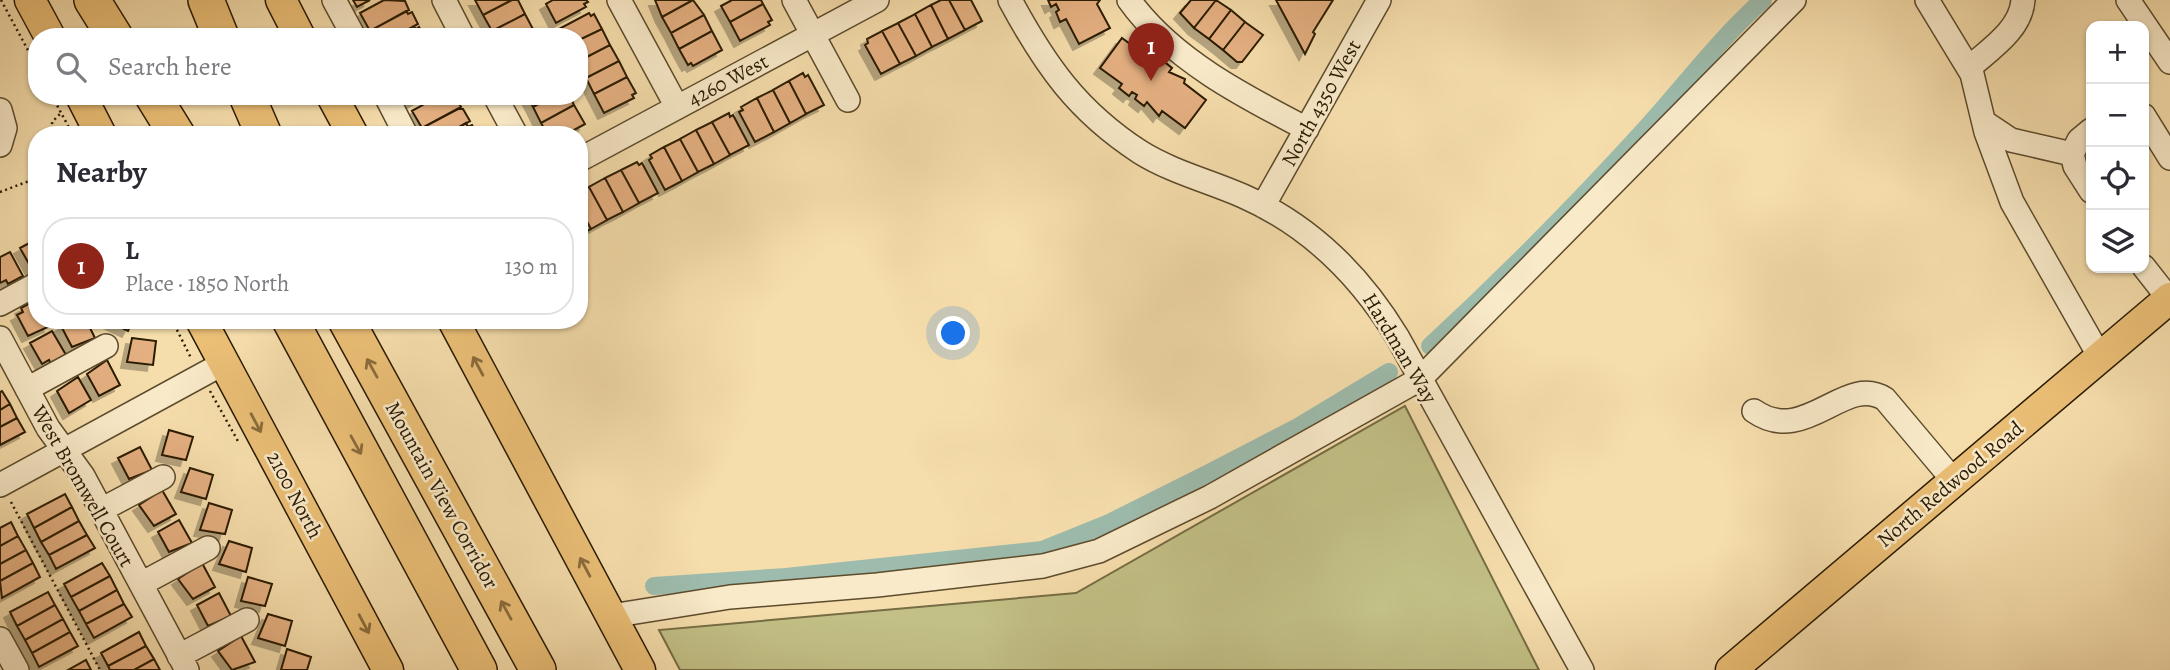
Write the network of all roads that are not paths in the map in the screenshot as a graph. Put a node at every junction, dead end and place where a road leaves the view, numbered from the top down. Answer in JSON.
{"nodes":[{"id":1,"x":30,"y":0,"type":"edge"},
{"id":2,"x":92,"y":0,"type":"edge"},
{"id":3,"x":206,"y":0,"type":"edge"},
{"id":4,"x":281,"y":0,"type":"edge"},
{"id":5,"x":334,"y":0,"type":"edge"},
{"id":6,"x":443,"y":0,"type":"edge"},
{"id":7,"x":619,"y":0,"type":"edge"},
{"id":8,"x":794,"y":0,"type":"edge"},
{"id":9,"x":877,"y":0,"type":"edge"},
{"id":10,"x":1010,"y":0,"type":"edge"},
{"id":11,"x":1129,"y":0,"type":"edge"},
{"id":12,"x":1379,"y":0,"type":"edge"},
{"id":13,"x":1794,"y":0,"type":"edge"},
{"id":14,"x":1927,"y":0,"type":"edge"},
{"id":15,"x":2023,"y":0,"type":"edge"},
{"id":16,"x":2127,"y":0,"type":"edge"},
{"id":17,"x":45,"y":28,"type":"edge"},
{"id":18,"x":110,"y":28,"type":"edge"},
{"id":19,"x":217,"y":28,"type":"edge"},
{"id":20,"x":295,"y":28,"type":"edge"},
{"id":21,"x":349,"y":28,"type":"edge"},
{"id":22,"x":458,"y":28,"type":"edge"},
{"id":23,"x":813,"y":35,"type":"junction"},
{"id":24,"x":2169,"y":64,"type":"edge"},
{"id":25,"x":1969,"y":68,"type":"junction"},
{"id":26,"x":848,"y":100,"type":"dead end"},
{"id":27,"x":72,"y":105,"type":"edge"},
{"id":28,"x":159,"y":105,"type":"edge"},
{"id":29,"x":251,"y":105,"type":"edge"},
{"id":30,"x":337,"y":105,"type":"edge"},
{"id":31,"x":391,"y":105,"type":"edge"},
{"id":32,"x":500,"y":105,"type":"edge"},
{"id":33,"x":677,"y":107,"type":"junction"},
{"id":34,"x":0,"y":110,"type":"edge"},
{"id":35,"x":1984,"y":122,"type":"junction"},
{"id":36,"x":2149,"y":124,"type":"edge"},
{"id":37,"x":93,"y":126,"type":"edge"},
{"id":38,"x":171,"y":126,"type":"edge"},
{"id":39,"x":260,"y":126,"type":"edge"},
{"id":40,"x":348,"y":126,"type":"edge"},
{"id":41,"x":402,"y":126,"type":"edge"},
{"id":42,"x":511,"y":126,"type":"edge"},
{"id":43,"x":1307,"y":129,"type":"junction"},
{"id":44,"x":2086,"y":135,"type":"edge"},
{"id":45,"x":0,"y":145,"type":"edge"},
{"id":46,"x":2072,"y":154,"type":"junction"},
{"id":47,"x":588,"y":155,"type":"edge"},
{"id":48,"x":2170,"y":158,"type":"edge"},
{"id":49,"x":2086,"y":183,"type":"edge"},
{"id":50,"x":1263,"y":206,"type":"junction"},
{"id":51,"x":2149,"y":273,"type":"edge"},
{"id":52,"x":28,"y":289,"type":"edge"},
{"id":53,"x":2169,"y":298,"type":"edge"},
{"id":54,"x":0,"y":304,"type":"edge"},
{"id":55,"x":206,"y":329,"type":"edge"},
{"id":56,"x":294,"y":329,"type":"edge"},
{"id":57,"x":351,"y":329,"type":"edge"},
{"id":58,"x":458,"y":329,"type":"edge"},
{"id":59,"x":0,"y":338,"type":"edge"},
{"id":60,"x":106,"y":346,"type":"dead end"},
{"id":61,"x":2100,"y":357,"type":"junction"},
{"id":62,"x":224,"y":363,"type":"junction"},
{"id":63,"x":1420,"y":379,"type":"junction"},
{"id":64,"x":27,"y":390,"type":"junction"},
{"id":65,"x":1754,"y":411,"type":"dead end"},
{"id":66,"x":64,"y":450,"type":"junction"},
{"id":67,"x":163,"y":477,"type":"dead end"},
{"id":68,"x":1954,"y":481,"type":"junction"},
{"id":69,"x":5,"y":493,"type":"edge"},
{"id":70,"x":101,"y":510,"type":"junction"},
{"id":71,"x":208,"y":548,"type":"dead end"},
{"id":72,"x":141,"y":584,"type":"junction"},
{"id":73,"x":611,"y":615,"type":"junction"},
{"id":74,"x":247,"y":620,"type":"dead end"},
{"id":75,"x":0,"y":639,"type":"edge"},
{"id":76,"x":183,"y":663,"type":"edge"},
{"id":77,"x":17,"y":670,"type":"edge"},
{"id":78,"x":388,"y":670,"type":"edge"},
{"id":79,"x":479,"y":670,"type":"edge"},
{"id":80,"x":538,"y":670,"type":"edge"},
{"id":81,"x":640,"y":670,"type":"edge"},
{"id":82,"x":1582,"y":670,"type":"edge"},
{"id":83,"x":1731,"y":670,"type":"edge"}],
"edges":[{"from":1,"to":17,"type":"main road"},
{"from":2,"to":18,"type":"highway"},
{"from":3,"to":19,"type":"highway"},
{"from":4,"to":20,"type":"main road"},
{"from":5,"to":21,"type":"street"},
{"from":6,"to":22,"type":"street"},
{"from":7,"to":33,"type":"street"},
{"from":8,"to":23,"type":"street"},
{"from":9,"to":23,"type":"street","name":"4260 West"},
{"from":10,"to":50,"type":"street","name":"Hardman Way"},
{"from":11,"to":43,"type":"street"},
{"from":12,"to":43,"type":"street","name":"North 4350 West"},
{"from":13,"to":63,"type":"street"},
{"from":14,"to":25,"type":"street"},
{"from":15,"to":25,"type":"street"},
{"from":16,"to":24,"type":"street"},
{"from":23,"to":26,"type":"street"},
{"from":23,"to":33,"type":"street","name":"4260 West"},
{"from":25,"to":35,"type":"street"},
{"from":27,"to":37,"type":"main road"},
{"from":28,"to":38,"type":"highway"},
{"from":29,"to":39,"type":"highway"},
{"from":30,"to":40,"type":"main road"},
{"from":31,"to":41,"type":"street"},
{"from":32,"to":42,"type":"street"},
{"from":33,"to":47,"type":"street","name":"4260 West"},
{"from":34,"to":45,"type":"street"},
{"from":35,"to":46,"type":"street"},
{"from":35,"to":61,"type":"street"},
{"from":36,"to":48,"type":"street"},
{"from":43,"to":50,"type":"street","name":"North 4350 West"},
{"from":44,"to":46,"type":"street"},
{"from":46,"to":49,"type":"street"},
{"from":50,"to":63,"type":"street","name":"Hardman Way"},
{"from":51,"to":53,"type":"street"},
{"from":52,"to":54,"type":"street"},
{"from":53,"to":61,"type":"main road","name":"North Redwood Road"},
{"from":55,"to":62,"type":"main road","name":"2100 North"},
{"from":56,"to":79,"type":"highway","one_way":true},
{"from":80,"to":57,"type":"highway","name":"Mountain View Corridor","one_way":true},
{"from":73,"to":58,"type":"main road","one_way":true},
{"from":59,"to":64,"type":"street","name":"West Bromwell Court"},
{"from":60,"to":64,"type":"street"},
{"from":61,"to":68,"type":"main road","name":"North Redwood Road"},
{"from":62,"to":66,"type":"street"},
{"from":62,"to":78,"type":"main road","name":"2100 North","one_way":true},
{"from":63,"to":73,"type":"street"},
{"from":63,"to":82,"type":"street","name":"Hardman Way"},
{"from":64,"to":66,"type":"street","name":"West Bromwell Court"},
{"from":65,"to":68,"type":"street"},
{"from":66,"to":69,"type":"street"},
{"from":66,"to":70,"type":"street","name":"West Bromwell Court"},
{"from":67,"to":70,"type":"street"},
{"from":68,"to":83,"type":"main road","name":"North Redwood Road"},
{"from":70,"to":72,"type":"street","name":"West Bromwell Court"},
{"from":71,"to":72,"type":"street"},
{"from":72,"to":76,"type":"street","name":"West Bromwell Court"},
{"from":73,"to":81,"type":"main road"},
{"from":74,"to":76,"type":"street"},
{"from":75,"to":77,"type":"street"}]}
